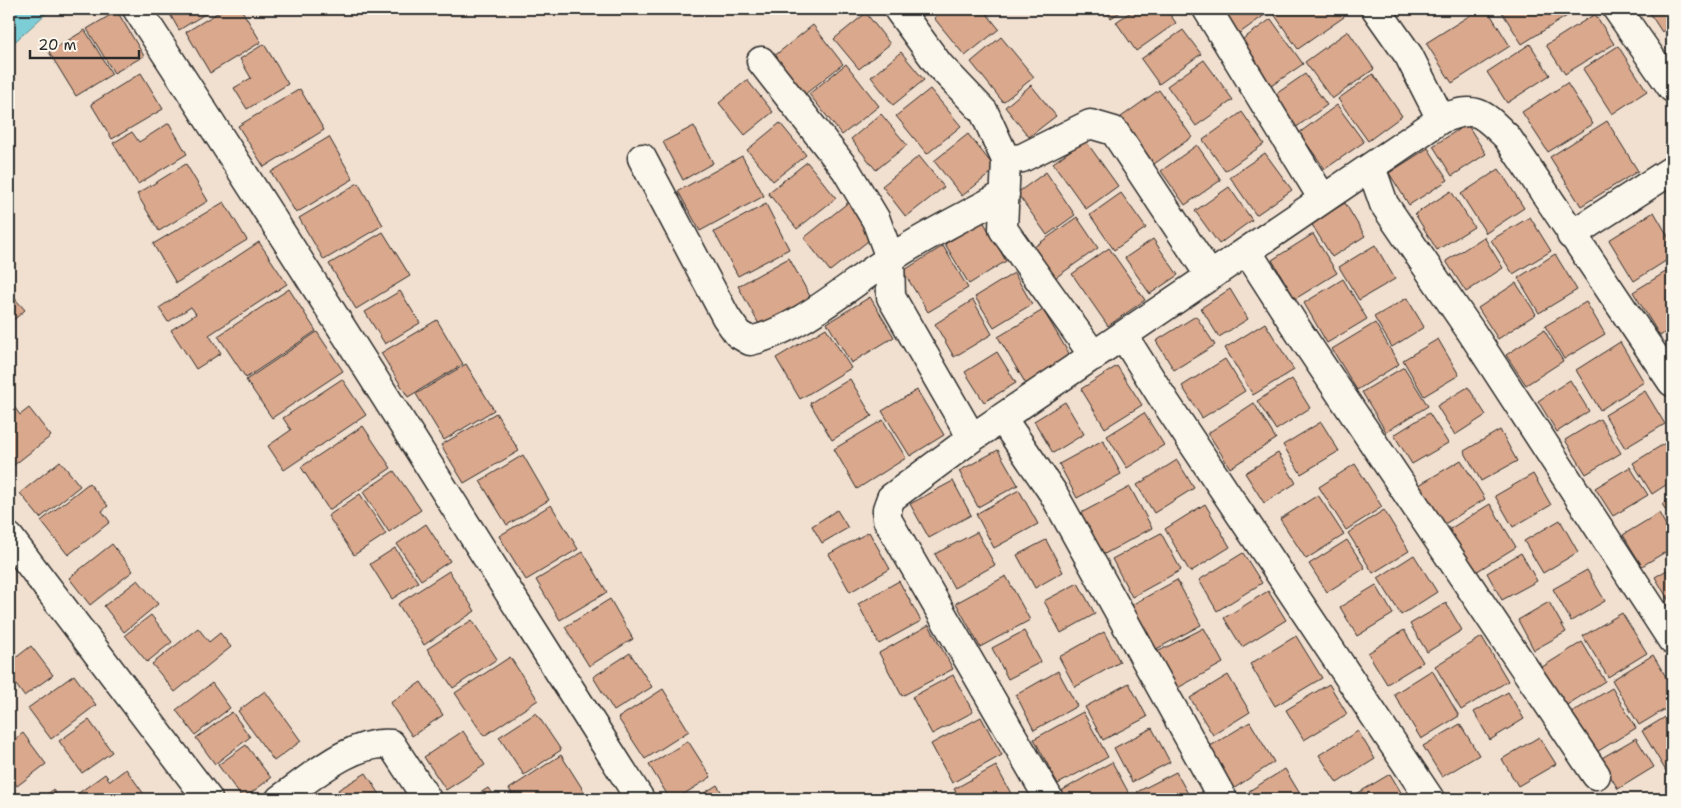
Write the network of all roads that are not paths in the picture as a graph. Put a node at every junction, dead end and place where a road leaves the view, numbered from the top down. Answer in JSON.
{"nodes":[{"id":1,"x":137,"y":9,"type":"edge"},
{"id":2,"x":898,"y":9,"type":"edge"},
{"id":3,"x":1207,"y":9,"type":"edge"},
{"id":4,"x":1376,"y":9,"type":"edge"},
{"id":5,"x":1617,"y":9,"type":"edge"},
{"id":6,"x":761,"y":61,"type":"dead end"},
{"id":7,"x":1672,"y":88,"type":"edge"},
{"id":8,"x":1441,"y":119,"type":"junction"},
{"id":9,"x":642,"y":158,"type":"dead end"},
{"id":10,"x":1006,"y":160,"type":"junction"},
{"id":11,"x":1371,"y":167,"type":"junction"},
{"id":12,"x":1672,"y":170,"type":"edge"},
{"id":13,"x":1005,"y":194,"type":"junction"},
{"id":14,"x":1324,"y":199,"type":"junction"},
{"id":15,"x":1572,"y":235,"type":"junction"},
{"id":16,"x":1247,"y":251,"type":"junction"},
{"id":17,"x":890,"y":258,"type":"junction"},
{"id":18,"x":1210,"y":276,"type":"junction"},
{"id":19,"x":1123,"y":335,"type":"junction"},
{"id":20,"x":1094,"y":356,"type":"junction"},
{"id":21,"x":1672,"y":382,"type":"edge"},
{"id":22,"x":1002,"y":418,"type":"junction"},
{"id":23,"x":972,"y":438,"type":"junction"},
{"id":24,"x":9,"y":537,"type":"edge"},
{"id":25,"x":1672,"y":640,"type":"edge"},
{"id":26,"x":1596,"y":775,"type":"dead end"},
{"id":27,"x":208,"y":799,"type":"edge"},
{"id":28,"x":280,"y":799,"type":"edge"},
{"id":29,"x":427,"y":799,"type":"edge"},
{"id":30,"x":640,"y":799,"type":"edge"},
{"id":31,"x":1049,"y":799,"type":"edge"},
{"id":32,"x":1223,"y":799,"type":"edge"},
{"id":33,"x":1430,"y":799,"type":"edge"}],
"edges":[{"from":1,"to":30,"type":"street"},
{"from":2,"to":10,"type":"street"},
{"from":3,"to":14,"type":"street"},
{"from":4,"to":8,"type":"street"},
{"from":5,"to":7,"type":"street"},
{"from":6,"to":17,"type":"street"},
{"from":8,"to":11,"type":"street"},
{"from":8,"to":15,"type":"street"},
{"from":9,"to":17,"type":"street"},
{"from":10,"to":13,"type":"street"},
{"from":10,"to":18,"type":"street"},
{"from":11,"to":14,"type":"street"},
{"from":11,"to":25,"type":"street"},
{"from":12,"to":15,"type":"street"},
{"from":13,"to":17,"type":"street"},
{"from":13,"to":20,"type":"street"},
{"from":14,"to":16,"type":"street"},
{"from":15,"to":21,"type":"street"},
{"from":16,"to":18,"type":"street"},
{"from":16,"to":26,"type":"street"},
{"from":17,"to":23,"type":"street"},
{"from":18,"to":19,"type":"street"},
{"from":19,"to":20,"type":"street"},
{"from":19,"to":33,"type":"street"},
{"from":20,"to":22,"type":"street"},
{"from":22,"to":23,"type":"street"},
{"from":22,"to":32,"type":"street"},
{"from":23,"to":31,"type":"street"},
{"from":24,"to":27,"type":"street"},
{"from":28,"to":29,"type":"street"}]}
